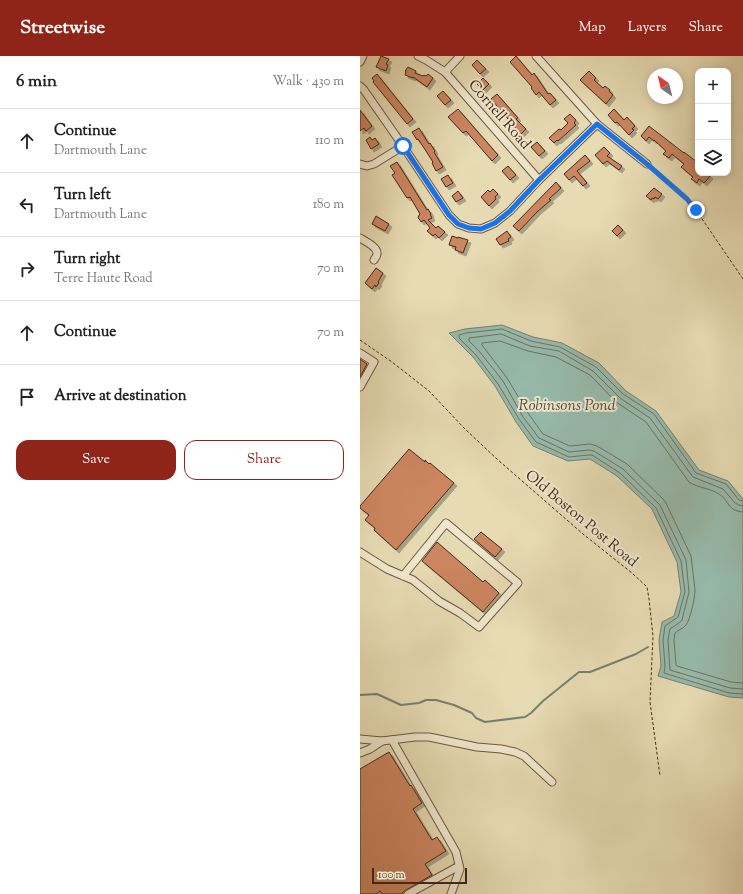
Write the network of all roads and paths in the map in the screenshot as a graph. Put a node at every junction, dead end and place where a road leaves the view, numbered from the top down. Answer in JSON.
{"nodes":[{"id":1,"x":363,"y":56,"type":"edge"},
{"id":2,"x":418,"y":56,"type":"edge"},
{"id":3,"x":460,"y":56,"type":"edge"},
{"id":4,"x":536,"y":56,"type":"edge"},
{"id":5,"x":360,"y":62,"type":"edge"},
{"id":6,"x":444,"y":72,"type":"junction"},
{"id":7,"x":360,"y":86,"type":"edge"},
{"id":8,"x":597,"y":124,"type":"junction"},
{"id":9,"x":403,"y":146,"type":"junction"},
{"id":10,"x":360,"y":164,"type":"edge"},
{"id":11,"x":647,"y":164,"type":"joint"},
{"id":12,"x":539,"y":180,"type":"junction"},
{"id":13,"x":360,"y":238,"type":"edge"},
{"id":14,"x":374,"y":260,"type":"dead end"},
{"id":15,"x":743,"y":279,"type":"edge"},
{"id":16,"x":360,"y":340,"type":"edge"},
{"id":17,"x":360,"y":352,"type":"edge"},
{"id":18,"x":360,"y":387,"type":"edge"},
{"id":19,"x":360,"y":552,"type":"edge"},
{"id":20,"x":403,"y":576,"type":"junction"},
{"id":21,"x":360,"y":739,"type":"edge"},
{"id":22,"x":392,"y":740,"type":"junction"},
{"id":23,"x":382,"y":741,"type":"junction"},
{"id":24,"x":360,"y":753,"type":"edge"},
{"id":25,"x":660,"y":776,"type":"dead end"},
{"id":26,"x":552,"y":782,"type":"dead end"},
{"id":27,"x":459,"y":866,"type":"junction"},
{"id":28,"x":408,"y":894,"type":"edge"},
{"id":29,"x":451,"y":894,"type":"edge"}],
"edges":[{"from":1,"to":5,"type":"street"},
{"from":2,"to":6,"type":"street","name":"Cornell Road"},
{"from":3,"to":6,"type":"street"},
{"from":4,"to":8,"type":"street"},
{"from":6,"to":12,"type":"street","name":"Cornell Road"},
{"from":7,"to":9,"type":"street"},
{"from":8,"to":11,"type":"street"},
{"from":8,"to":12,"type":"street"},
{"from":9,"to":10,"type":"street"},
{"from":9,"to":12,"type":"street"},
{"from":11,"to":15,"type":"path"},
{"from":13,"to":14,"type":"street"},
{"from":16,"to":25,"type":"path","name":"Old Boston Post Road"},
{"from":17,"to":18,"type":"street"},
{"from":19,"to":20,"type":"street"},
{"from":20,"to":20,"type":"street"},
{"from":21,"to":23,"type":"street"},
{"from":22,"to":23,"type":"street"},
{"from":22,"to":26,"type":"street"},
{"from":22,"to":27,"type":"street"},
{"from":23,"to":24,"type":"street"},
{"from":27,"to":28,"type":"street"},
{"from":27,"to":29,"type":"street"}]}
